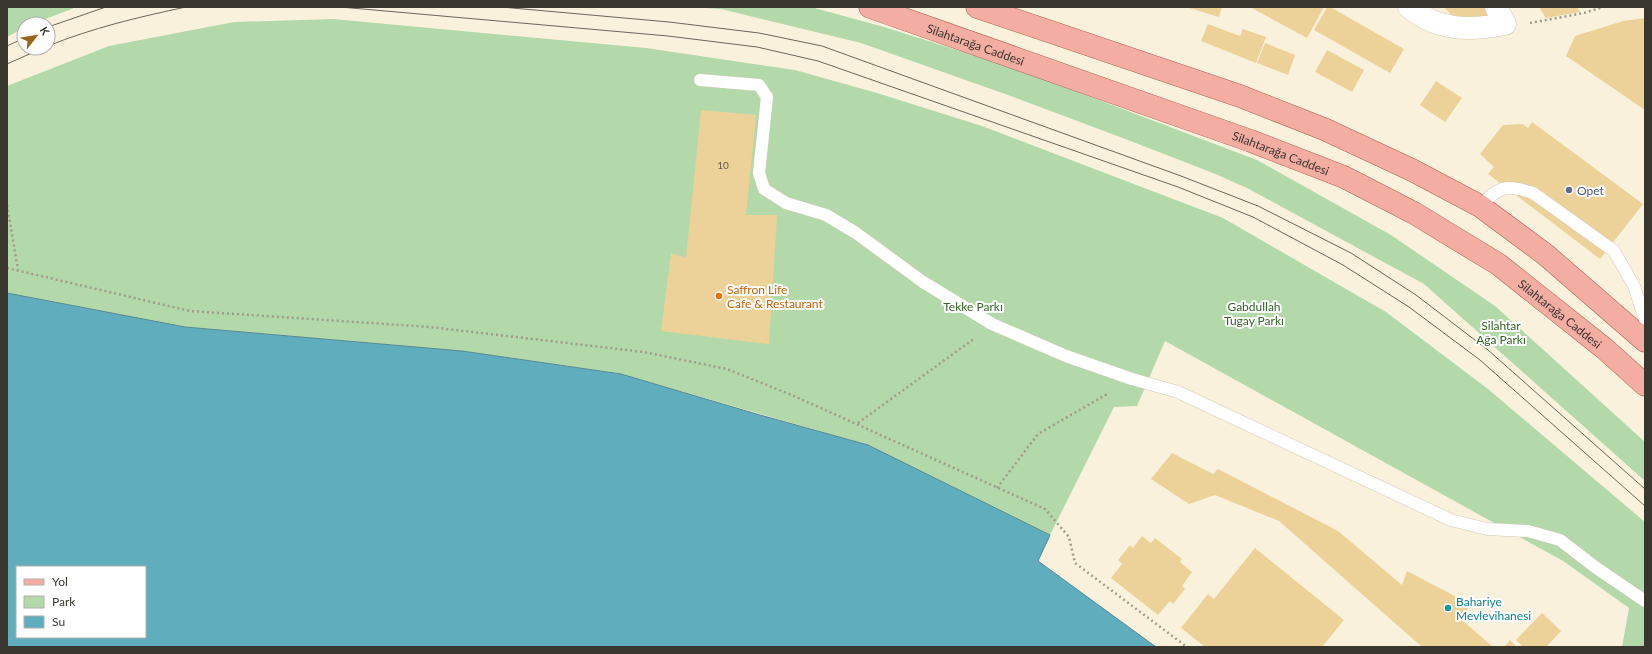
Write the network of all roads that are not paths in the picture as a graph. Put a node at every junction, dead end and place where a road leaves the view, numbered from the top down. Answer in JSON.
{"nodes":[{"id":1,"x":870,"y":7,"type":"edge"},
{"id":2,"x":977,"y":7,"type":"edge"},
{"id":3,"x":1409,"y":7,"type":"edge"},
{"id":4,"x":1500,"y":16,"type":"edge"},
{"id":5,"x":700,"y":80,"type":"dead end"},
{"id":6,"x":1480,"y":206,"type":"junction"},
{"id":7,"x":1645,"y":319,"type":"edge"},
{"id":8,"x":1645,"y":341,"type":"edge"},
{"id":9,"x":1645,"y":385,"type":"edge"},
{"id":10,"x":1645,"y":601,"type":"edge"}],
"edges":[{"from":1,"to":9,"type":"main road","name":"Silahtarağa Caddesi"},
{"from":2,"to":6,"type":"main road"},
{"from":3,"to":4,"type":"street"},
{"from":5,"to":10,"type":"lane"},
{"from":6,"to":7,"type":"lane"},
{"from":6,"to":8,"type":"main road"}]}
